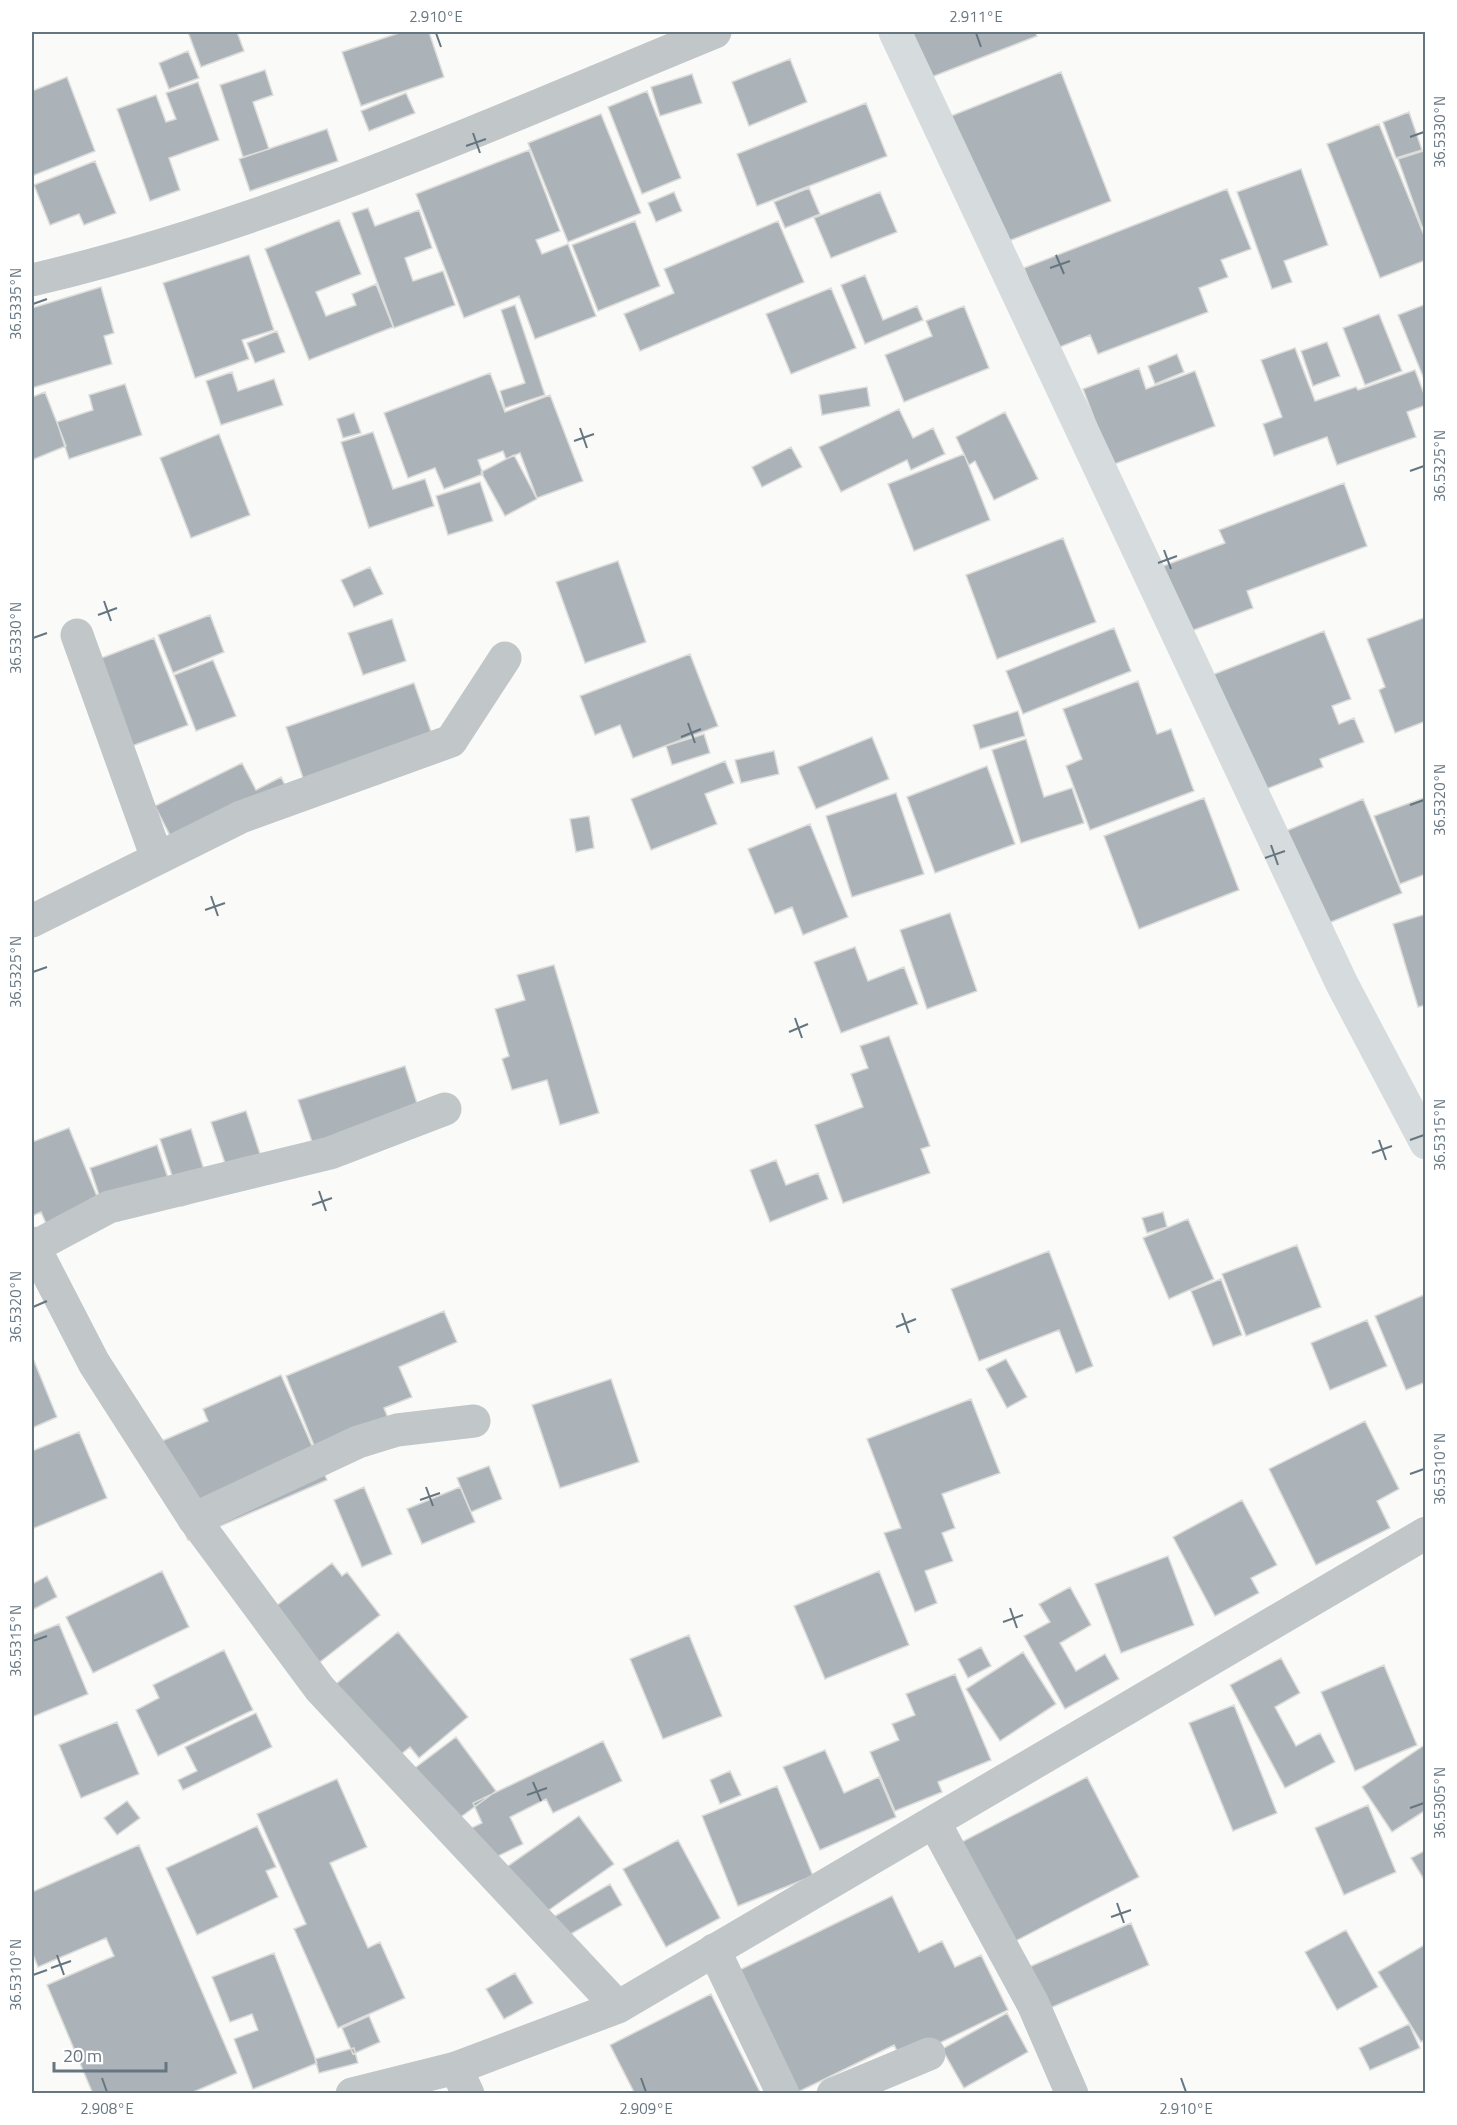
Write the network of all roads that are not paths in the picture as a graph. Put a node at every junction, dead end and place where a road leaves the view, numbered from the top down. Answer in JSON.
{"nodes":[{"id":1,"x":715,"y":32,"type":"edge"},
{"id":2,"x":896,"y":32,"type":"edge"},
{"id":3,"x":32,"y":280,"type":"edge"},
{"id":4,"x":77,"y":636,"type":"dead end"},
{"id":5,"x":505,"y":658,"type":"dead end"},
{"id":6,"x":157,"y":858,"type":"junction"},
{"id":7,"x":32,"y":921,"type":"edge"},
{"id":8,"x":445,"y":1109,"type":"dead end"},
{"id":9,"x":1425,"y":1143,"type":"edge"},
{"id":10,"x":33,"y":1245,"type":"edge"},
{"id":11,"x":40,"y":1281,"type":"edge"},
{"id":12,"x":474,"y":1421,"type":"dead end"},
{"id":13,"x":194,"y":1519,"type":"junction"},
{"id":14,"x":1425,"y":1533,"type":"edge"},
{"id":15,"x":934,"y":1822,"type":"junction"},
{"id":16,"x":714,"y":1950,"type":"junction"},
{"id":17,"x":618,"y":2007,"type":"junction"},
{"id":18,"x":929,"y":2054,"type":"dead end"},
{"id":19,"x":462,"y":2081,"type":"edge"},
{"id":20,"x":352,"y":2094,"type":"edge"},
{"id":21,"x":783,"y":2094,"type":"edge"},
{"id":22,"x":833,"y":2094,"type":"edge"},
{"id":23,"x":1072,"y":2094,"type":"edge"}],
"edges":[{"from":1,"to":3,"type":"street"},
{"from":2,"to":9,"type":"main road"},
{"from":4,"to":6,"type":"street"},
{"from":5,"to":6,"type":"street"},
{"from":6,"to":7,"type":"street"},
{"from":8,"to":10,"type":"street"},
{"from":10,"to":11,"type":"street"},
{"from":11,"to":13,"type":"street"},
{"from":12,"to":13,"type":"street"},
{"from":13,"to":17,"type":"street"},
{"from":14,"to":15,"type":"street"},
{"from":15,"to":16,"type":"street"},
{"from":15,"to":23,"type":"street"},
{"from":16,"to":17,"type":"street"},
{"from":16,"to":21,"type":"street"},
{"from":17,"to":19,"type":"street"},
{"from":18,"to":22,"type":"street"},
{"from":19,"to":20,"type":"street"}]}
